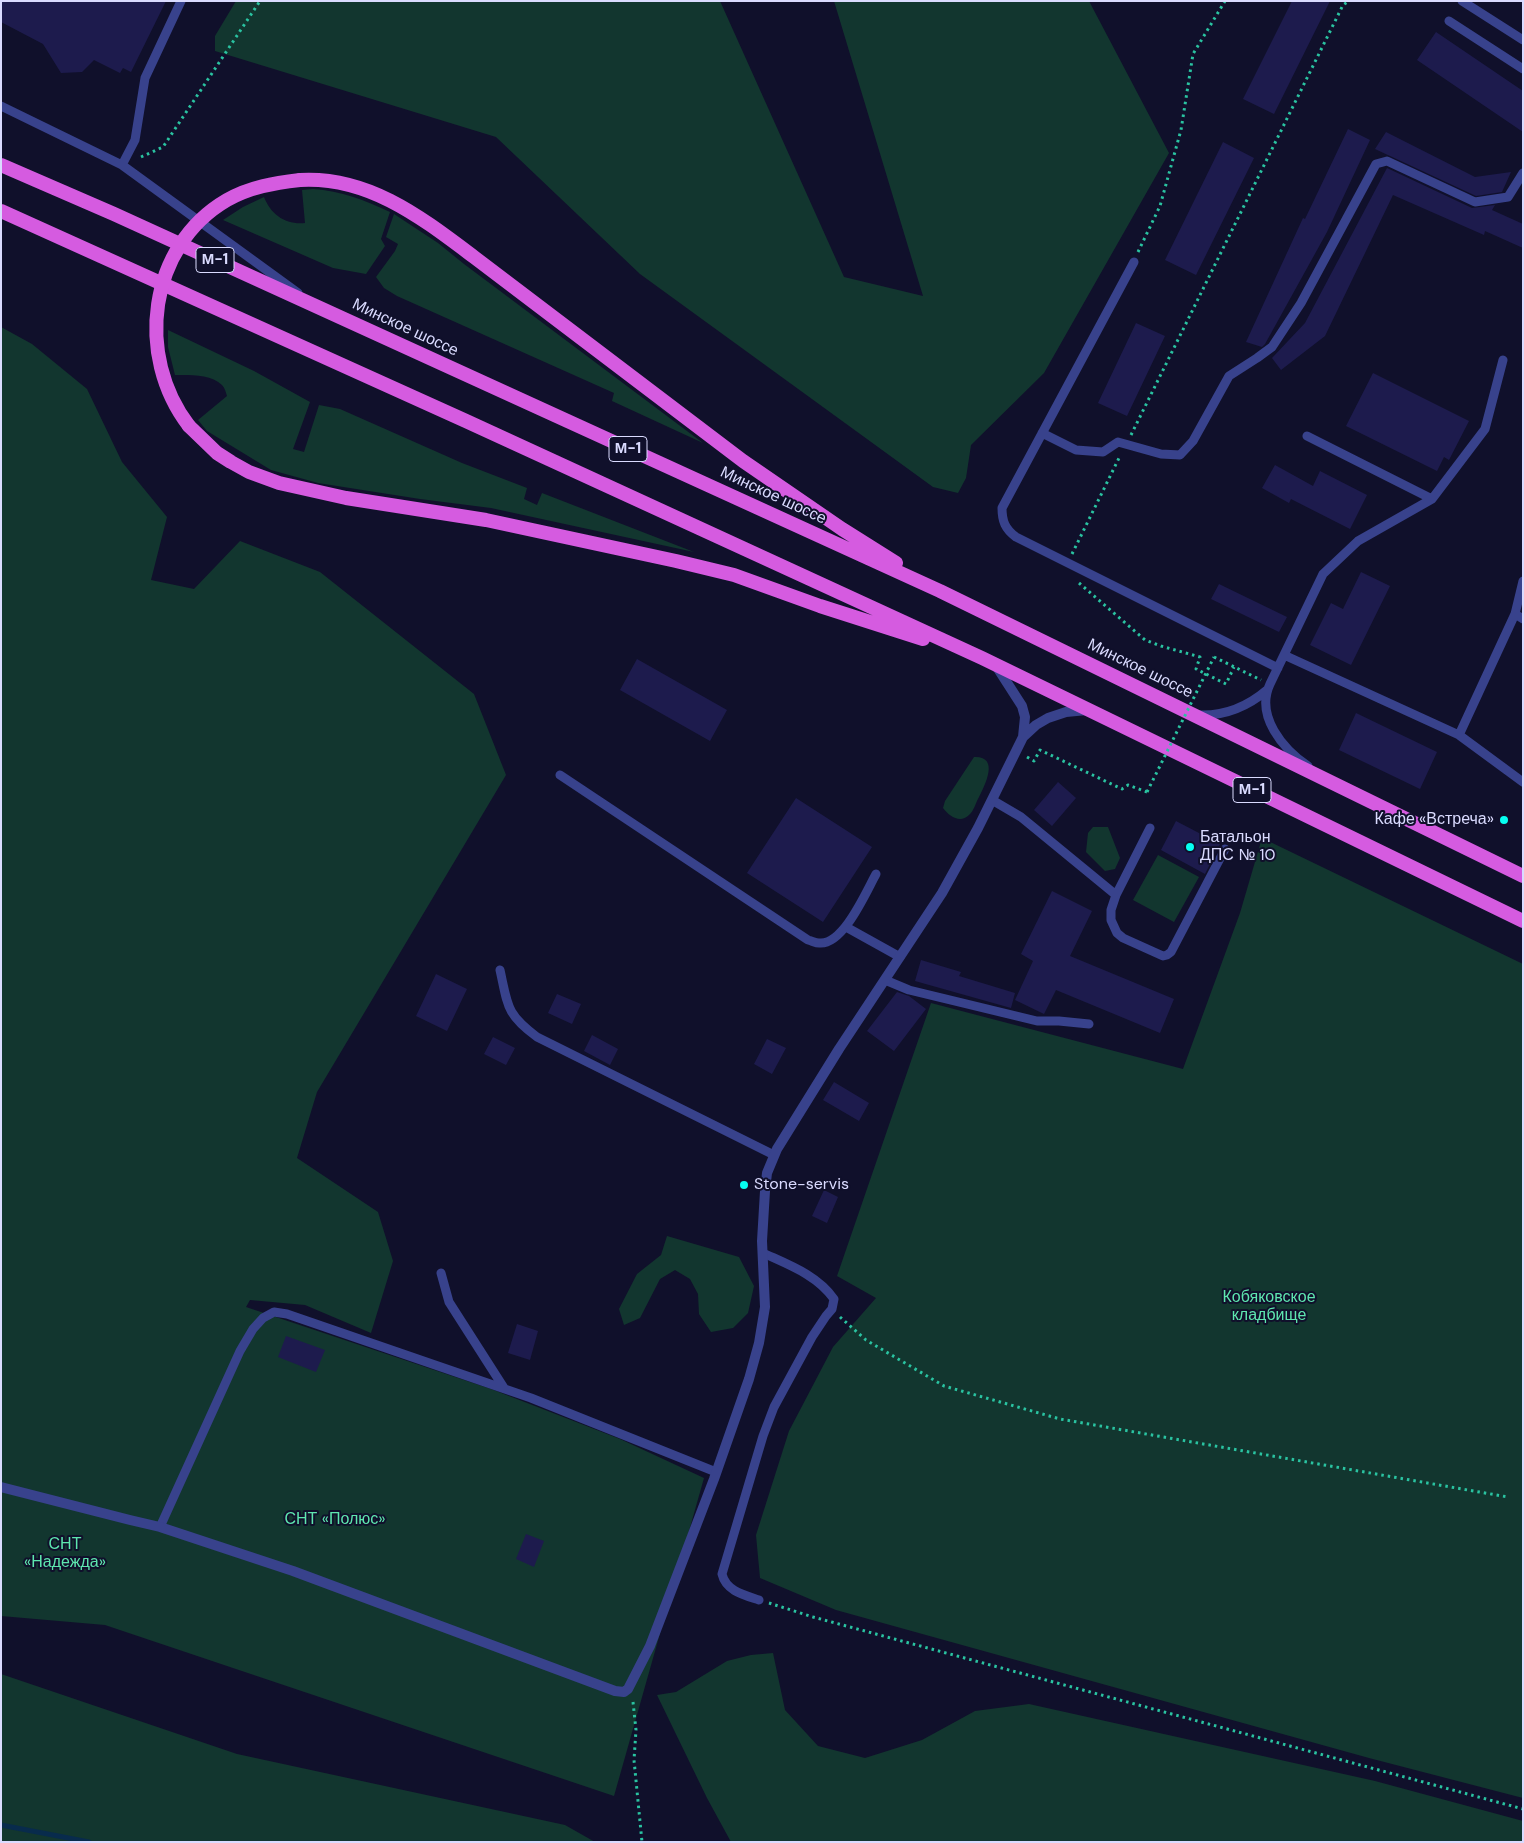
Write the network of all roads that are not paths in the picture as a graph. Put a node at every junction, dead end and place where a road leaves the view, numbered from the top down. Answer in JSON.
{"nodes":[{"id":1,"x":181,"y":1,"type":"edge"},
{"id":2,"x":1462,"y":1,"type":"edge"},
{"id":3,"x":1449,"y":21,"type":"dead end"},
{"id":4,"x":1523,"y":40,"type":"edge"},
{"id":5,"x":1523,"y":69,"type":"edge"},
{"id":6,"x":1,"y":106,"type":"edge"},
{"id":7,"x":1,"y":165,"type":"edge"},
{"id":8,"x":122,"y":165,"type":"junction"},
{"id":9,"x":1523,"y":173,"type":"edge"},
{"id":10,"x":1,"y":211,"type":"edge"},
{"id":11,"x":1134,"y":262,"type":"road end"},
{"id":12,"x":316,"y":306,"type":"junction"},
{"id":13,"x":1503,"y":360,"type":"dead end"},
{"id":14,"x":1042,"y":433,"type":"junction"},
{"id":15,"x":1307,"y":436,"type":"dead end"},
{"id":16,"x":1432,"y":499,"type":"junction"},
{"id":17,"x":1523,"y":581,"type":"edge"},
{"id":18,"x":940,"y":591,"type":"junction"},
{"id":19,"x":1519,"y":616,"type":"edge"},
{"id":20,"x":1284,"y":654,"type":"junction"},
{"id":21,"x":989,"y":661,"type":"junction"},
{"id":22,"x":1278,"y":668,"type":"junction"},
{"id":23,"x":1268,"y":687,"type":"junction"},
{"id":24,"x":1088,"y":710,"type":"junction"},
{"id":25,"x":1193,"y":714,"type":"junction"},
{"id":26,"x":1459,"y":735,"type":"junction"},
{"id":27,"x":1023,"y":737,"type":"junction"},
{"id":28,"x":560,"y":776,"type":"dead end"},
{"id":29,"x":1523,"y":782,"type":"edge"},
{"id":30,"x":1333,"y":783,"type":"junction"},
{"id":31,"x":992,"y":800,"type":"junction"},
{"id":32,"x":1150,"y":828,"type":"dead end"},
{"id":33,"x":1225,"y":849,"type":"dead end"},
{"id":34,"x":876,"y":874,"type":"dead end"},
{"id":35,"x":1523,"y":876,"type":"edge"},
{"id":36,"x":1116,"y":894,"type":"junction"},
{"id":37,"x":1523,"y":921,"type":"edge"},
{"id":38,"x":846,"y":928,"type":"junction"},
{"id":39,"x":900,"y":957,"type":"junction"},
{"id":40,"x":500,"y":970,"type":"dead end"},
{"id":41,"x":885,"y":980,"type":"junction"},
{"id":42,"x":1089,"y":1024,"type":"dead end"},
{"id":43,"x":774,"y":1155,"type":"junction"},
{"id":44,"x":763,"y":1253,"type":"junction"},
{"id":45,"x":441,"y":1274,"type":"dead end"},
{"id":46,"x":504,"y":1388,"type":"junction"},
{"id":47,"x":716,"y":1472,"type":"junction"},
{"id":48,"x":1,"y":1487,"type":"edge"},
{"id":49,"x":160,"y":1527,"type":"junction"},
{"id":50,"x":759,"y":1600,"type":"road end"}],
"edges":[{"from":1,"to":8,"type":"lane"},
{"from":2,"to":4,"type":"lane"},
{"from":3,"to":5,"type":"lane"},
{"from":6,"to":8,"type":"lane"},
{"from":7,"to":12,"type":"highway","name":"Минское шоссе","number":"М-1"},
{"from":8,"to":12,"type":"lane"},
{"from":9,"to":14,"type":"lane"},
{"from":10,"to":21,"type":"highway","number":"М-1"},
{"from":11,"to":14,"type":"lane"},
{"from":12,"to":18,"type":"highway","name":"Минское шоссе","number":"М-1"},
{"from":13,"to":16,"type":"lane"},
{"from":14,"to":22,"type":"lane"},
{"from":15,"to":16,"type":"lane"},
{"from":16,"to":20,"type":"lane"},
{"from":17,"to":19,"type":"lane"},
{"from":18,"to":21,"type":"highway","bridge":true},
{"from":18,"to":25,"type":"highway","name":"Минское шоссе","number":"М-1"},
{"from":19,"to":26,"type":"lane"},
{"from":20,"to":22,"type":"lane"},
{"from":20,"to":26,"type":"lane"},
{"from":21,"to":24,"type":"highway","number":"М-1"},
{"from":21,"to":27,"type":"street"},
{"from":22,"to":23,"type":"lane"},
{"from":23,"to":25,"type":"lane"},
{"from":23,"to":30,"type":"lane"},
{"from":24,"to":27,"type":"street"},
{"from":24,"to":37,"type":"highway","number":"М-1"},
{"from":25,"to":30,"type":"highway","name":"Минское шоссе","number":"М-1"},
{"from":26,"to":29,"type":"lane"},
{"from":27,"to":31,"type":"street"},
{"from":28,"to":38,"type":"lane"},
{"from":30,"to":35,"type":"highway","name":"Минское шоссе","number":"М-1"},
{"from":31,"to":36,"type":"lane"},
{"from":31,"to":39,"type":"street"},
{"from":32,"to":36,"type":"lane"},
{"from":33,"to":36,"type":"lane"},
{"from":34,"to":38,"type":"lane"},
{"from":38,"to":39,"type":"lane"},
{"from":39,"to":41,"type":"street"},
{"from":40,"to":43,"type":"lane"},
{"from":41,"to":42,"type":"lane"},
{"from":41,"to":43,"type":"street"},
{"from":43,"to":44,"type":"street"},
{"from":44,"to":47,"type":"street"},
{"from":44,"to":50,"type":"lane"},
{"from":45,"to":46,"type":"lane"},
{"from":46,"to":47,"type":"lane"},
{"from":46,"to":49,"type":"lane"},
{"from":47,"to":49,"type":"street"},
{"from":48,"to":49,"type":"street"}]}
